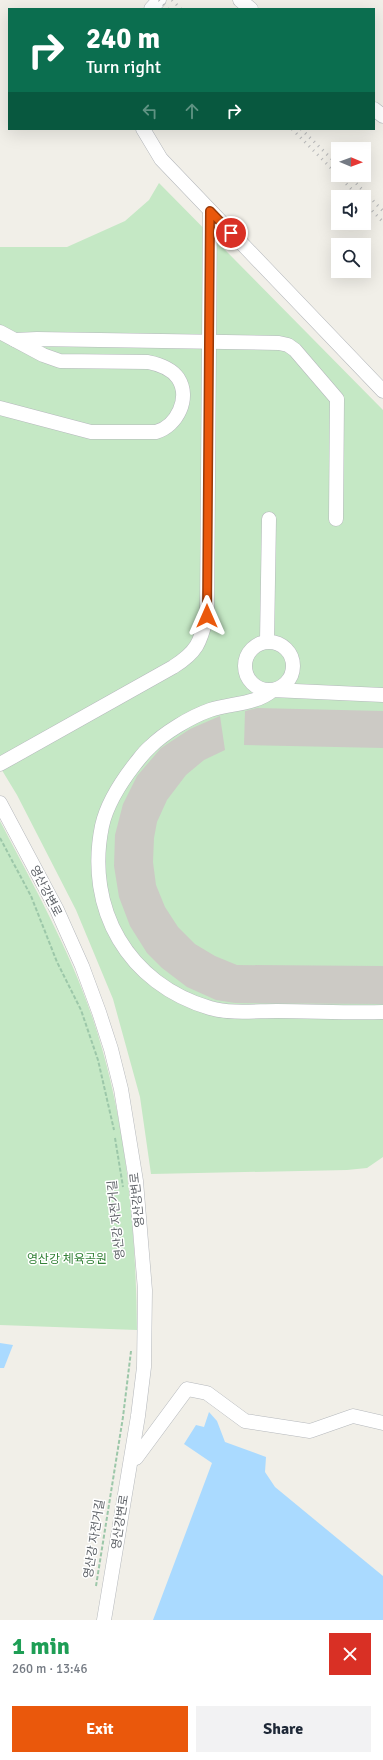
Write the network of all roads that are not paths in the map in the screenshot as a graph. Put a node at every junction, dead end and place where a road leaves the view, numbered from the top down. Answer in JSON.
{"nodes":[{"id":1,"x":159,"y":0,"type":"edge"},
{"id":2,"x":240,"y":0,"type":"edge"},
{"id":3,"x":152,"y":8,"type":"edge"},
{"id":4,"x":250,"y":8,"type":"edge"},
{"id":5,"x":375,"y":110,"type":"edge"},
{"id":6,"x":383,"y":116,"type":"edge"},
{"id":7,"x":144,"y":130,"type":"edge"},
{"id":8,"x":210,"y":211,"type":"junction"},
{"id":9,"x":0,"y":332,"type":"edge"},
{"id":10,"x":15,"y":340,"type":"junction"},
{"id":11,"x":209,"y":342,"type":"junction"},
{"id":12,"x":383,"y":391,"type":"edge"},
{"id":13,"x":0,"y":408,"type":"edge"},
{"id":14,"x":269,"y":519,"type":"dead end"},
{"id":15,"x":336,"y":519,"type":"dead end"},
{"id":16,"x":267,"y":641,"type":"junction"},
{"id":17,"x":273,"y":690,"type":"junction"},
{"id":18,"x":383,"y":695,"type":"edge"},
{"id":19,"x":0,"y":764,"type":"edge"},
{"id":20,"x":0,"y":803,"type":"edge"},
{"id":21,"x":383,"y":1012,"type":"edge"},
{"id":22,"x":383,"y":1423,"type":"edge"},
{"id":23,"x":136,"y":1458,"type":"dead end"},
{"id":24,"x":104,"y":1620,"type":"edge"}],
"edges":[{"from":1,"to":3,"type":"street"},
{"from":2,"to":4,"type":"street"},
{"from":5,"to":6,"type":"street"},
{"from":7,"to":8,"type":"street"},
{"from":8,"to":11,"type":"street"},
{"from":8,"to":12,"type":"street"},
{"from":9,"to":10,"type":"street"},
{"from":10,"to":11,"type":"street"},
{"from":10,"to":13,"type":"street"},
{"from":11,"to":15,"type":"street"},
{"from":11,"to":19,"type":"street"},
{"from":14,"to":16,"type":"street"},
{"from":16,"to":17,"type":"street"},
{"from":16,"to":17,"type":"street"},
{"from":17,"to":18,"type":"street"},
{"from":17,"to":21,"type":"street"},
{"from":20,"to":24,"type":"street","name":"영산강변로"},
{"from":22,"to":23,"type":"street"}]}
